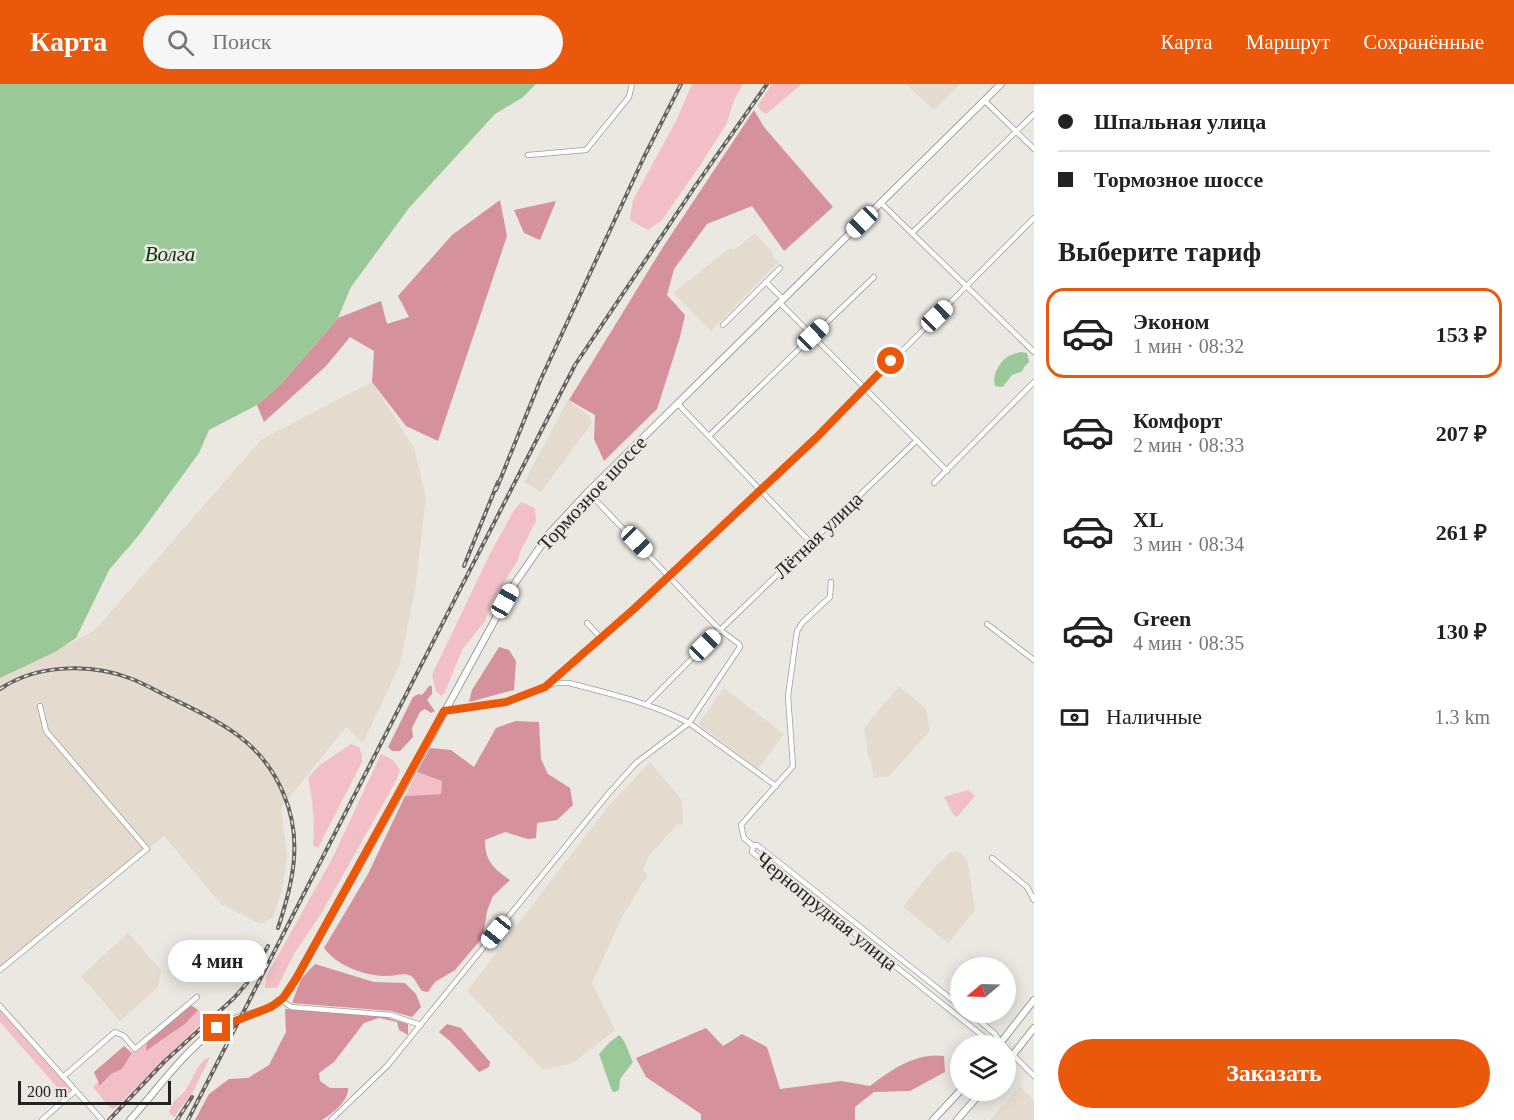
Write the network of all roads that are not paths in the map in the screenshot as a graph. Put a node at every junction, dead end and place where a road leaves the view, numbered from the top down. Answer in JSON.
{"nodes":[{"id":1,"x":632,"y":84,"type":"edge"},
{"id":2,"x":1001,"y":84,"type":"edge"},
{"id":3,"x":985,"y":101,"type":"junction"},
{"id":4,"x":1034,"y":114,"type":"edge"},
{"id":5,"x":1017,"y":131,"type":"junction"},
{"id":6,"x":1034,"y":149,"type":"edge"},
{"id":7,"x":528,"y":156,"type":"dead end"},
{"id":8,"x":881,"y":203,"type":"junction"},
{"id":9,"x":1034,"y":218,"type":"edge"},
{"id":10,"x":912,"y":233,"type":"junction"},
{"id":11,"x":780,"y":268,"type":"dead end"},
{"id":12,"x":874,"y":277,"type":"dead end"},
{"id":13,"x":766,"y":282,"type":"junction"},
{"id":14,"x":968,"y":287,"type":"junction"},
{"id":15,"x":782,"y":301,"type":"junction"},
{"id":16,"x":723,"y":324,"type":"dead end"},
{"id":17,"x":813,"y":335,"type":"junction"},
{"id":18,"x":1034,"y":352,"type":"edge"},
{"id":19,"x":1034,"y":382,"type":"edge"},
{"id":20,"x":864,"y":387,"type":"junction"},
{"id":21,"x":678,"y":404,"type":"junction"},
{"id":22,"x":709,"y":436,"type":"junction"},
{"id":23,"x":917,"y":440,"type":"junction"},
{"id":24,"x":947,"y":471,"type":"junction"},
{"id":25,"x":934,"y":483,"type":"dead end"},
{"id":26,"x":760,"y":489,"type":"junction"},
{"id":27,"x":588,"y":492,"type":"junction"},
{"id":28,"x":811,"y":543,"type":"junction"},
{"id":29,"x":669,"y":575,"type":"junction"},
{"id":30,"x":831,"y":582,"type":"dead end"},
{"id":31,"x":587,"y":623,"type":"dead end"},
{"id":32,"x":987,"y":624,"type":"dead end"},
{"id":33,"x":720,"y":630,"type":"junction"},
{"id":34,"x":600,"y":637,"type":"junction"},
{"id":35,"x":1034,"y":660,"type":"edge"},
{"id":36,"x":545,"y":687,"type":"junction"},
{"id":37,"x":646,"y":705,"type":"junction"},
{"id":38,"x":40,"y":706,"type":"dead end"},
{"id":39,"x":444,"y":711,"type":"junction"},
{"id":40,"x":689,"y":723,"type":"junction"},
{"id":41,"x":776,"y":786,"type":"junction"},
{"id":42,"x":753,"y":846,"type":"junction"},
{"id":43,"x":992,"y":858,"type":"dead end"},
{"id":44,"x":1034,"y":900,"type":"edge"},
{"id":45,"x":0,"y":970,"type":"edge"},
{"id":46,"x":197,"y":997,"type":"dead end"},
{"id":47,"x":950,"y":997,"type":"edge"},
{"id":48,"x":281,"y":1000,"type":"junction"},
{"id":49,"x":1034,"y":1000,"type":"edge"},
{"id":50,"x":0,"y":1006,"type":"edge"},
{"id":51,"x":982,"y":1023,"type":"edge"},
{"id":52,"x":421,"y":1025,"type":"junction"},
{"id":53,"x":1034,"y":1029,"type":"edge"},
{"id":54,"x":981,"y":1035,"type":"edge"},
{"id":55,"x":996,"y":1035,"type":"edge"},
{"id":56,"x":1009,"y":1035,"type":"edge"},
{"id":57,"x":1016,"y":1050,"type":"edge"},
{"id":58,"x":1016,"y":1057,"type":"edge"},
{"id":59,"x":1034,"y":1076,"type":"edge"},
{"id":60,"x":63,"y":1077,"type":"junction"},
{"id":61,"x":75,"y":1091,"type":"junction"},
{"id":62,"x":951,"y":1101,"type":"edge"},
{"id":63,"x":973,"y":1101,"type":"edge"},
{"id":64,"x":42,"y":1120,"type":"edge"},
{"id":65,"x":102,"y":1120,"type":"edge"},
{"id":66,"x":130,"y":1120,"type":"edge"},
{"id":67,"x":331,"y":1120,"type":"edge"},
{"id":68,"x":933,"y":1120,"type":"edge"},
{"id":69,"x":957,"y":1120,"type":"edge"}],
"edges":[{"from":1,"to":7,"type":"street"},
{"from":2,"to":3,"type":"street","name":"Тормозное шоссе"},
{"from":3,"to":5,"type":"street"},
{"from":3,"to":8,"type":"street","name":"Тормозное шоссе"},
{"from":4,"to":5,"type":"street"},
{"from":5,"to":6,"type":"street"},
{"from":5,"to":10,"type":"street"},
{"from":8,"to":10,"type":"street"},
{"from":8,"to":15,"type":"street","name":"Тормозное шоссе"},
{"from":9,"to":14,"type":"street"},
{"from":10,"to":14,"type":"street"},
{"from":11,"to":13,"type":"street"},
{"from":12,"to":17,"type":"street"},
{"from":13,"to":15,"type":"street"},
{"from":13,"to":16,"type":"street"},
{"from":14,"to":18,"type":"street"},
{"from":14,"to":20,"type":"street"},
{"from":15,"to":17,"type":"street"},
{"from":15,"to":21,"type":"street","name":"Тормозное шоссе"},
{"from":17,"to":20,"type":"street"},
{"from":17,"to":22,"type":"street"},
{"from":19,"to":24,"type":"street"},
{"from":20,"to":23,"type":"street"},
{"from":20,"to":26,"type":"street"},
{"from":21,"to":22,"type":"street"},
{"from":21,"to":27,"type":"street","name":"Тормозное шоссе"},
{"from":22,"to":26,"type":"street"},
{"from":23,"to":24,"type":"street"},
{"from":23,"to":28,"type":"street","name":"Лётная улица"},
{"from":24,"to":25,"type":"street"},
{"from":26,"to":28,"type":"street"},
{"from":26,"to":29,"type":"street"},
{"from":27,"to":29,"type":"street"},
{"from":27,"to":39,"type":"street","name":"Тормозное шоссе"},
{"from":28,"to":33,"type":"street","name":"Лётная улица"},
{"from":29,"to":33,"type":"street"},
{"from":29,"to":34,"type":"street"},
{"from":30,"to":41,"type":"street"},
{"from":31,"to":34,"type":"street"},
{"from":32,"to":35,"type":"street"},
{"from":33,"to":37,"type":"street","name":"Лётная улица"},
{"from":33,"to":40,"type":"street"},
{"from":34,"to":36,"type":"street"},
{"from":36,"to":37,"type":"street"},
{"from":36,"to":39,"type":"street"},
{"from":37,"to":40,"type":"street"},
{"from":38,"to":45,"type":"street"},
{"from":39,"to":48,"type":"street","name":"Тормозное шоссе"},
{"from":40,"to":41,"type":"street"},
{"from":40,"to":52,"type":"street"},
{"from":41,"to":42,"type":"street"},
{"from":42,"to":47,"type":"street","name":"Чернопрудная улица"},
{"from":42,"to":54,"type":"street","name":"Чернопрудная улица"},
{"from":43,"to":44,"type":"street"},
{"from":46,"to":60,"type":"street"},
{"from":48,"to":52,"type":"street"},
{"from":48,"to":66,"type":"street","name":"Тормозное шоссе"},
{"from":49,"to":56,"type":"street"},
{"from":50,"to":60,"type":"street"},
{"from":51,"to":55,"type":"street","name":"Чернопрудная улица"},
{"from":52,"to":67,"type":"street"},
{"from":53,"to":57,"type":"street"},
{"from":58,"to":59,"type":"street","name":"Чернопрудная улица"},
{"from":60,"to":61,"type":"street"},
{"from":61,"to":64,"type":"street"},
{"from":61,"to":65,"type":"street"},
{"from":62,"to":68,"type":"street"},
{"from":63,"to":69,"type":"street"}]}
